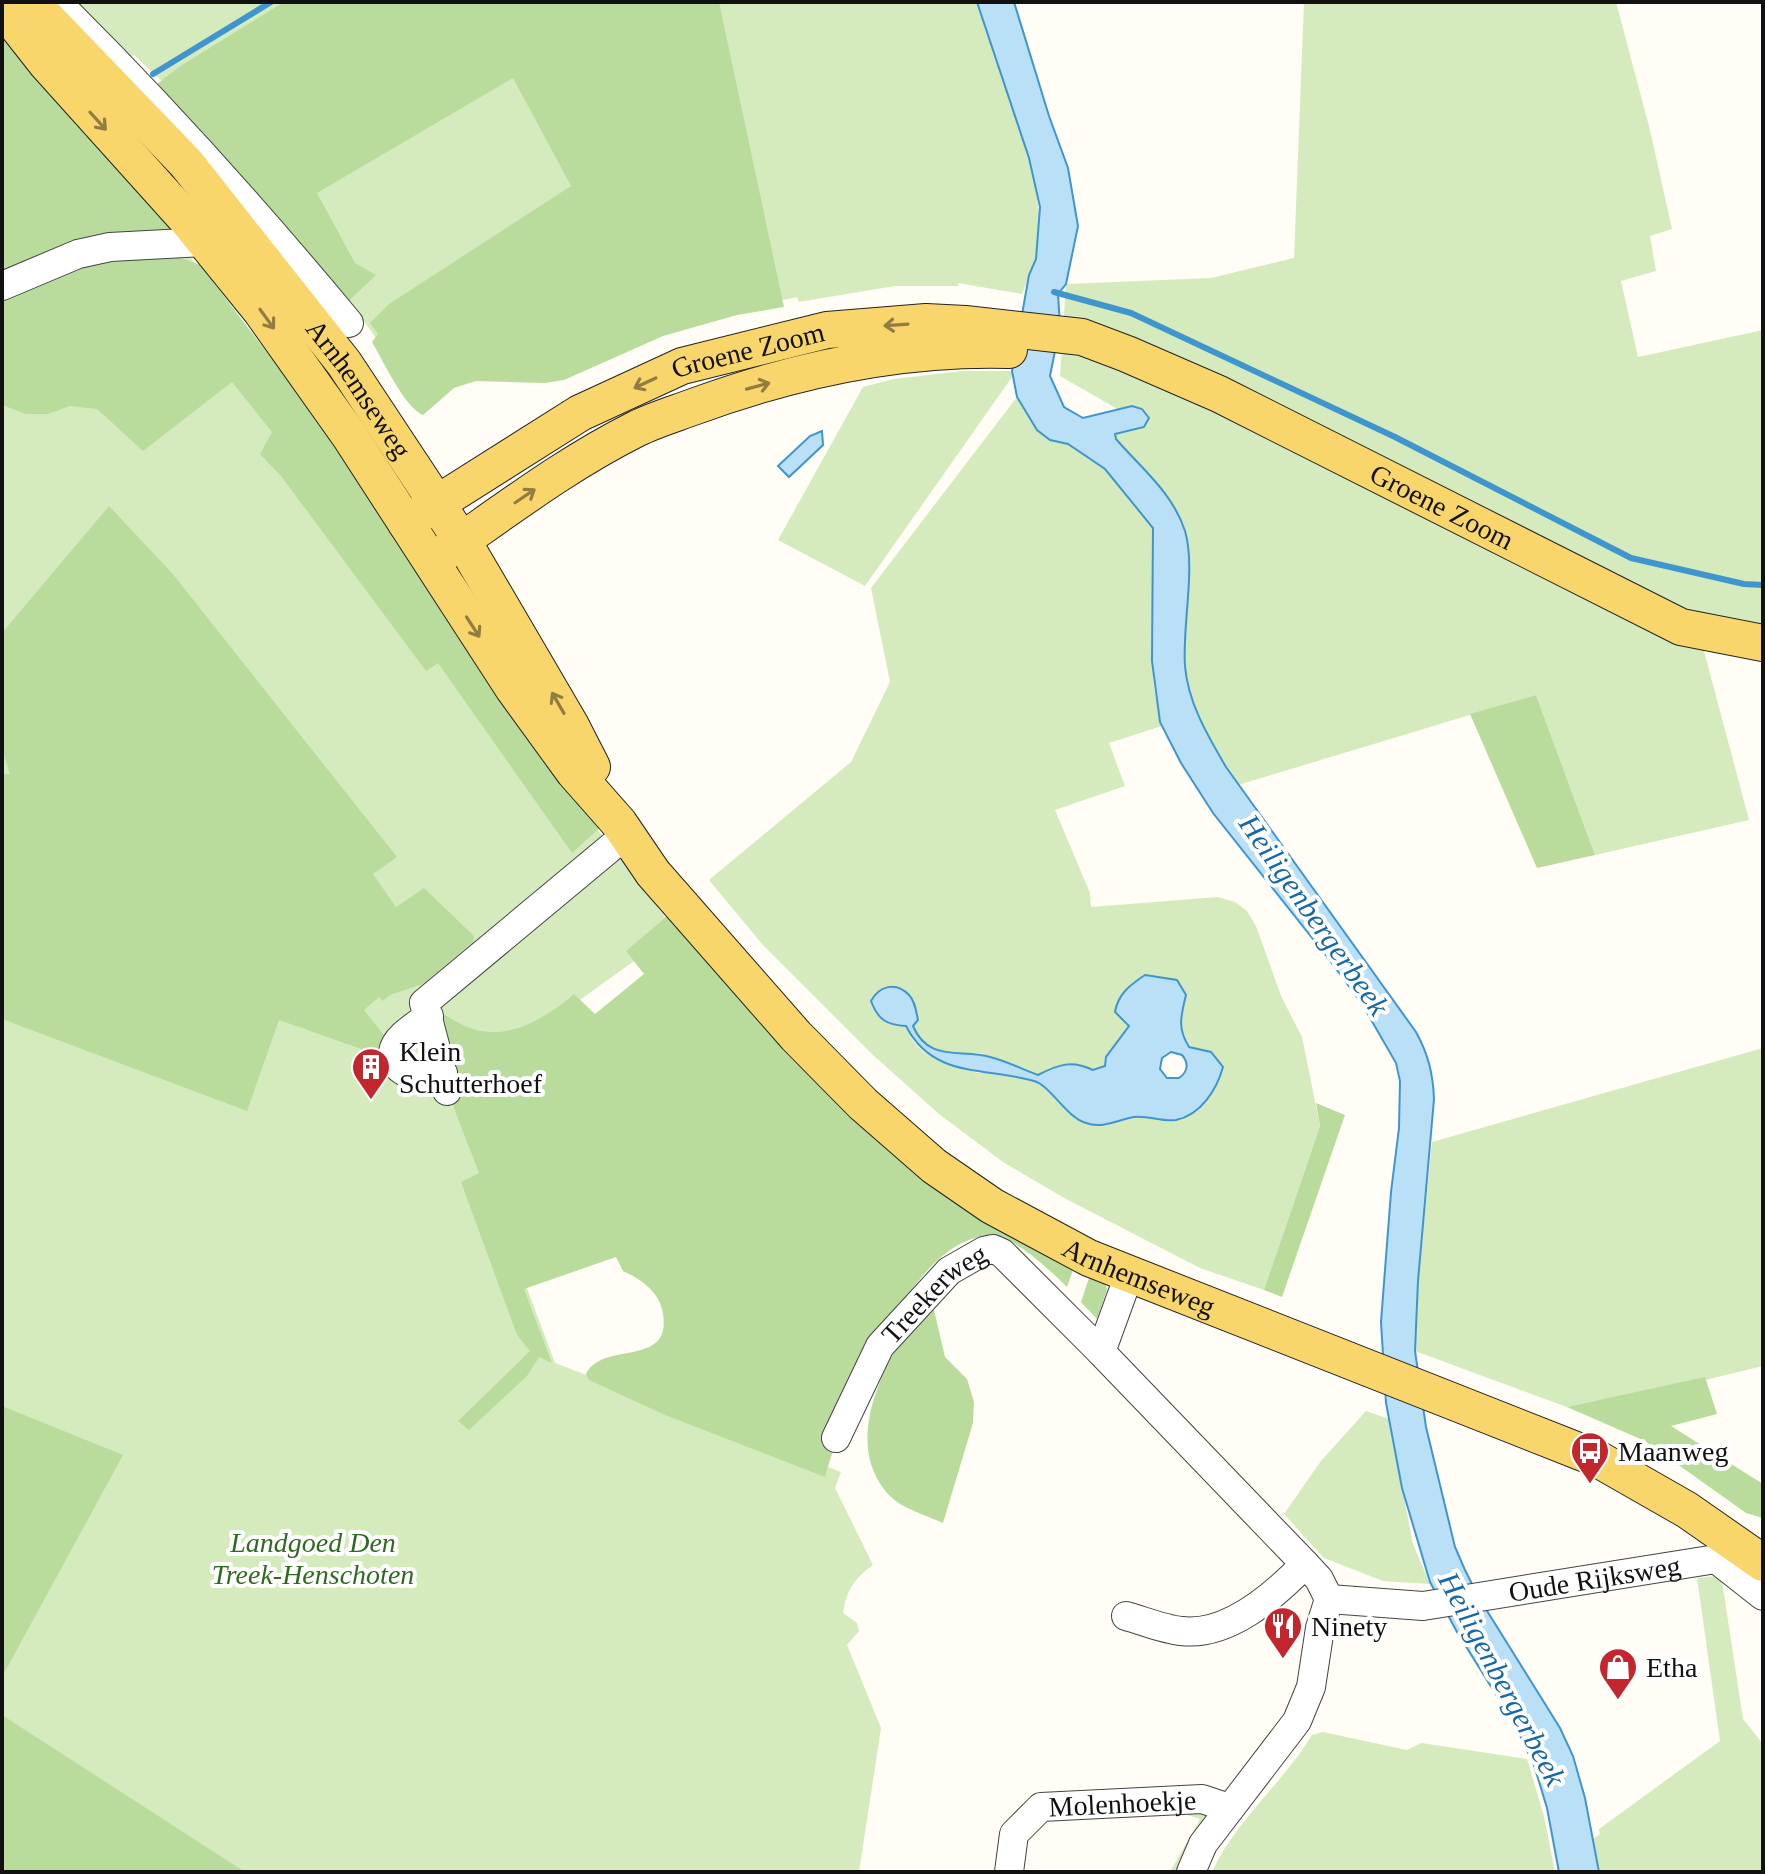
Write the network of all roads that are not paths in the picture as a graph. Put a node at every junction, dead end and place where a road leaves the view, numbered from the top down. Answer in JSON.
{"nodes":[{"id":1,"x":31,"y":2,"type":"edge"},
{"id":2,"x":57,"y":2,"type":"edge"},
{"id":3,"x":2,"y":7,"type":"edge"},
{"id":4,"x":204,"y":242,"type":"junction"},
{"id":5,"x":2,"y":286,"type":"edge"},
{"id":6,"x":349,"y":323,"type":"dead end"},
{"id":7,"x":964,"y":336,"type":"junction"},
{"id":8,"x":437,"y":501,"type":"junction"},
{"id":9,"x":406,"y":523,"type":"junction"},
{"id":10,"x":461,"y":541,"type":"junction"},
{"id":11,"x":431,"y":561,"type":"junction"},
{"id":12,"x":1763,"y":643,"type":"edge"},
{"id":13,"x":623,"y":828,"type":"junction"},
{"id":14,"x":429,"y":1016,"type":"junction"},
{"id":15,"x":1129,"y":1275,"type":"junction"},
{"id":16,"x":1101,"y":1352,"type":"junction"},
{"id":17,"x":836,"y":1438,"type":"dead end"},
{"id":18,"x":1763,"y":1563,"type":"edge"},
{"id":19,"x":1305,"y":1564,"type":"junction"},
{"id":20,"x":1763,"y":1596,"type":"edge"},
{"id":21,"x":1329,"y":1599,"type":"junction"},
{"id":22,"x":1126,"y":1616,"type":"dead end"},
{"id":23,"x":1229,"y":1808,"type":"junction"},
{"id":24,"x":1009,"y":1872,"type":"edge"},
{"id":25,"x":1191,"y":1872,"type":"edge"}],
"edges":[{"from":1,"to":8,"type":"main road","name":"Arnhemseweg"},
{"from":2,"to":6,"type":"street","name":"Arnhemseweg"},
{"from":3,"to":4,"type":"main road","name":"Arnhemseweg","one_way":true},
{"from":4,"to":5,"type":"street"},
{"from":4,"to":9,"type":"main road","name":"Arnhemseweg","one_way":true},
{"from":7,"to":8,"type":"main road","name":"Groene Zoom","one_way":true},
{"from":10,"to":7,"type":"main road","name":"Groene Zoom","one_way":true},
{"from":7,"to":12,"type":"main road","name":"Groene Zoom"},
{"from":8,"to":9,"type":"main road","name":"Groene Zoom"},
{"from":8,"to":10,"type":"main road","name":"Arnhemseweg"},
{"from":9,"to":11,"type":"main road","name":"Arnhemseweg"},
{"from":10,"to":11,"type":"main road","name":"Groene Zoom"},
{"from":13,"to":10,"type":"main road","name":"Arnhemseweg","one_way":true},
{"from":11,"to":13,"type":"main road","name":"Arnhemseweg","one_way":true},
{"from":13,"to":14,"type":"street"},
{"from":13,"to":15,"type":"main road","name":"Arnhemseweg"},
{"from":14,"to":14,"type":"street"},
{"from":15,"to":16,"type":"street"},
{"from":15,"to":18,"type":"main road","name":"Arnhemseweg"},
{"from":16,"to":17,"type":"street","name":"Treekerweg"},
{"from":16,"to":19,"type":"street","name":"Treekerweg"},
{"from":19,"to":21,"type":"street","name":"Treekerweg"},
{"from":19,"to":22,"type":"street"},
{"from":20,"to":21,"type":"street","name":"Oude Rijksweg"},
{"from":21,"to":23,"type":"street"},
{"from":23,"to":24,"type":"street","name":"Molenhoekje"},
{"from":23,"to":25,"type":"street"}]}
